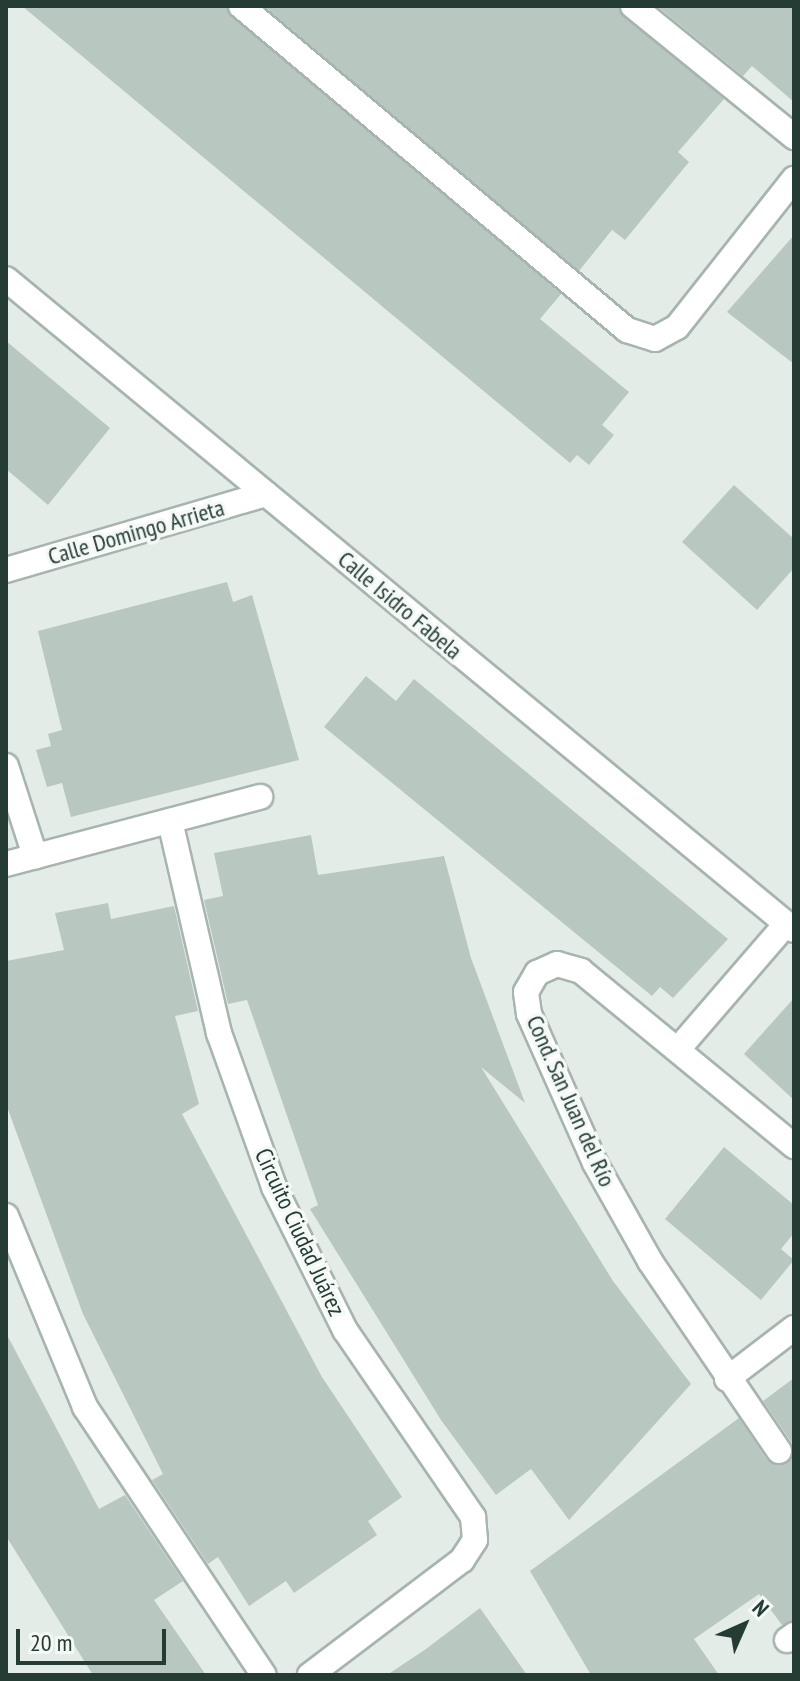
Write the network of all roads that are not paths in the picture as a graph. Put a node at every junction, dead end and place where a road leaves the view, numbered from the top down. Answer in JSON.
{"nodes":[{"id":1,"x":241,"y":6,"type":"edge"},
{"id":2,"x":633,"y":6,"type":"edge"},
{"id":3,"x":794,"y":137,"type":"edge"},
{"id":4,"x":794,"y":179,"type":"edge"},
{"id":5,"x":6,"y":279,"type":"edge"},
{"id":6,"x":266,"y":494,"type":"junction"},
{"id":7,"x":6,"y":570,"type":"edge"},
{"id":8,"x":6,"y":766,"type":"edge"},
{"id":9,"x":260,"y":797,"type":"dead end"},
{"id":10,"x":170,"y":821,"type":"junction"},
{"id":11,"x":35,"y":856,"type":"junction"},
{"id":12,"x":6,"y":864,"type":"edge"},
{"id":13,"x":790,"y":927,"type":"edge"},
{"id":14,"x":679,"y":1048,"type":"junction"},
{"id":15,"x":794,"y":1146,"type":"edge"},
{"id":16,"x":6,"y":1216,"type":"edge"},
{"id":17,"x":794,"y":1328,"type":"edge"},
{"id":18,"x":727,"y":1379,"type":"junction"},
{"id":19,"x":779,"y":1451,"type":"dead end"},
{"id":20,"x":264,"y":1675,"type":"edge"},
{"id":21,"x":310,"y":1675,"type":"edge"}],
"edges":[{"from":1,"to":4,"type":"street"},
{"from":2,"to":3,"type":"street"},
{"from":5,"to":6,"type":"street","name":"Calle Isidro Fabela"},
{"from":6,"to":7,"type":"street","name":"Calle Domingo Arrieta"},
{"from":6,"to":13,"type":"street","name":"Calle Isidro Fabela"},
{"from":8,"to":11,"type":"street"},
{"from":9,"to":10,"type":"street"},
{"from":10,"to":11,"type":"street"},
{"from":10,"to":21,"type":"street","name":"Circuito Ciudad Juárez"},
{"from":11,"to":12,"type":"street"},
{"from":13,"to":14,"type":"street"},
{"from":14,"to":15,"type":"street","name":"Cond. San Juan del Río"},
{"from":14,"to":18,"type":"street","name":"Cond. San Juan del Río"},
{"from":16,"to":20,"type":"street"},
{"from":17,"to":18,"type":"street"},
{"from":18,"to":19,"type":"street","name":"Cond. San Juan del Río"}]}
